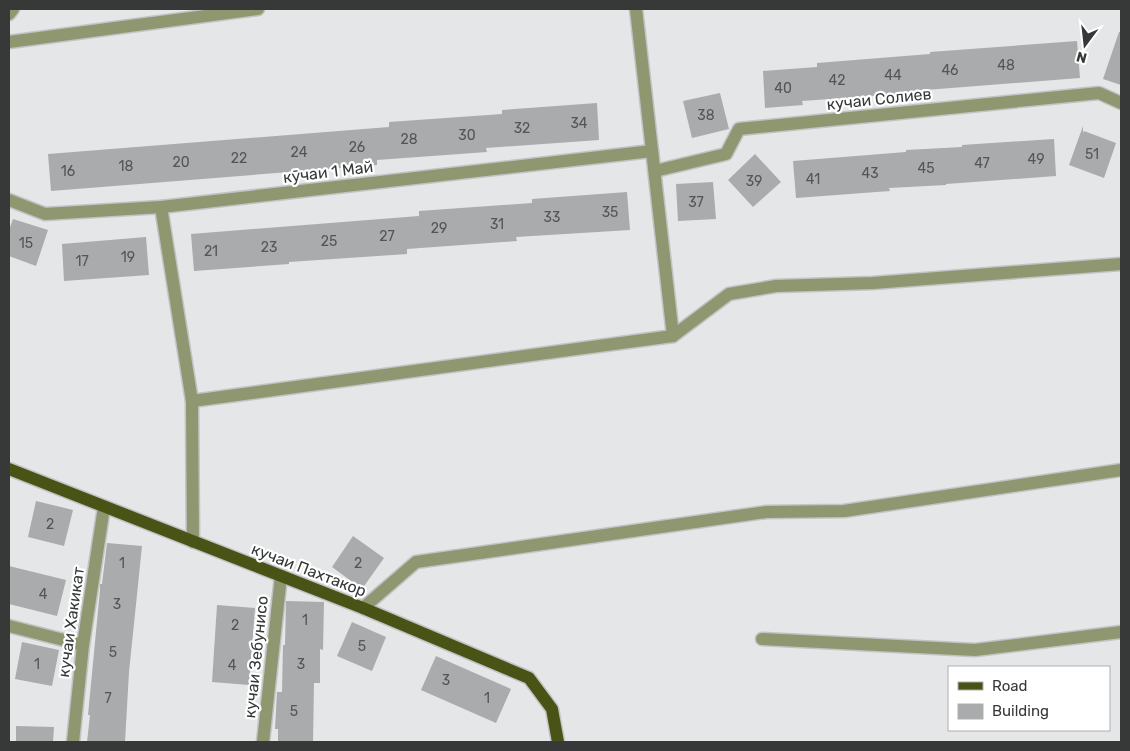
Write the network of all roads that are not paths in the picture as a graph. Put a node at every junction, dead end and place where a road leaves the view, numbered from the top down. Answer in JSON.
{"nodes":[{"id":1,"x":13,"y":9,"type":"edge"},
{"id":2,"x":258,"y":9,"type":"edge"},
{"id":3,"x":636,"y":9,"type":"edge"},
{"id":4,"x":9,"y":14,"type":"edge"},
{"id":5,"x":9,"y":42,"type":"edge"},
{"id":6,"x":1121,"y":103,"type":"edge"},
{"id":7,"x":652,"y":151,"type":"junction"},
{"id":8,"x":655,"y":171,"type":"junction"},
{"id":9,"x":9,"y":200,"type":"edge"},
{"id":10,"x":161,"y":207,"type":"junction"},
{"id":11,"x":1121,"y":264,"type":"edge"},
{"id":12,"x":672,"y":336,"type":"junction"},
{"id":13,"x":192,"y":401,"type":"junction"},
{"id":14,"x":9,"y":469,"type":"edge"},
{"id":15,"x":1121,"y":470,"type":"edge"},
{"id":16,"x":104,"y":507,"type":"junction"},
{"id":17,"x":194,"y":542,"type":"junction"},
{"id":18,"x":281,"y":576,"type":"junction"},
{"id":19,"x":363,"y":608,"type":"junction"},
{"id":20,"x":9,"y":626,"type":"edge"},
{"id":21,"x":1121,"y":632,"type":"edge"},
{"id":22,"x":762,"y":639,"type":"dead end"},
{"id":23,"x":83,"y":645,"type":"junction"},
{"id":24,"x":73,"y":742,"type":"edge"},
{"id":25,"x":263,"y":742,"type":"edge"},
{"id":26,"x":558,"y":742,"type":"edge"}],
"edges":[{"from":1,"to":4,"type":"street"},
{"from":2,"to":5,"type":"street"},
{"from":3,"to":7,"type":"street"},
{"from":6,"to":8,"type":"street","name":"кучаи Солиев"},
{"from":7,"to":8,"type":"street"},
{"from":7,"to":10,"type":"street","name":"кӯчаи 1 Май"},
{"from":8,"to":12,"type":"street"},
{"from":9,"to":10,"type":"street","name":"кӯчаи 1 Май"},
{"from":10,"to":13,"type":"street"},
{"from":11,"to":12,"type":"street"},
{"from":12,"to":13,"type":"street"},
{"from":13,"to":17,"type":"street"},
{"from":14,"to":16,"type":"main road","name":"кучаи Пахтакор"},
{"from":15,"to":19,"type":"street"},
{"from":16,"to":17,"type":"main road","name":"кучаи Пахтакор"},
{"from":16,"to":23,"type":"street","name":"кучаи Хакикат"},
{"from":17,"to":18,"type":"main road","name":"кучаи Пахтакор"},
{"from":18,"to":19,"type":"main road","name":"кучаи Пахтакор"},
{"from":18,"to":25,"type":"street","name":"кучаи Зебунисо"},
{"from":19,"to":26,"type":"main road","name":"кучаи Пахтакор"},
{"from":20,"to":23,"type":"street"},
{"from":21,"to":22,"type":"street"},
{"from":23,"to":24,"type":"street","name":"кучаи Хакикат"}]}
